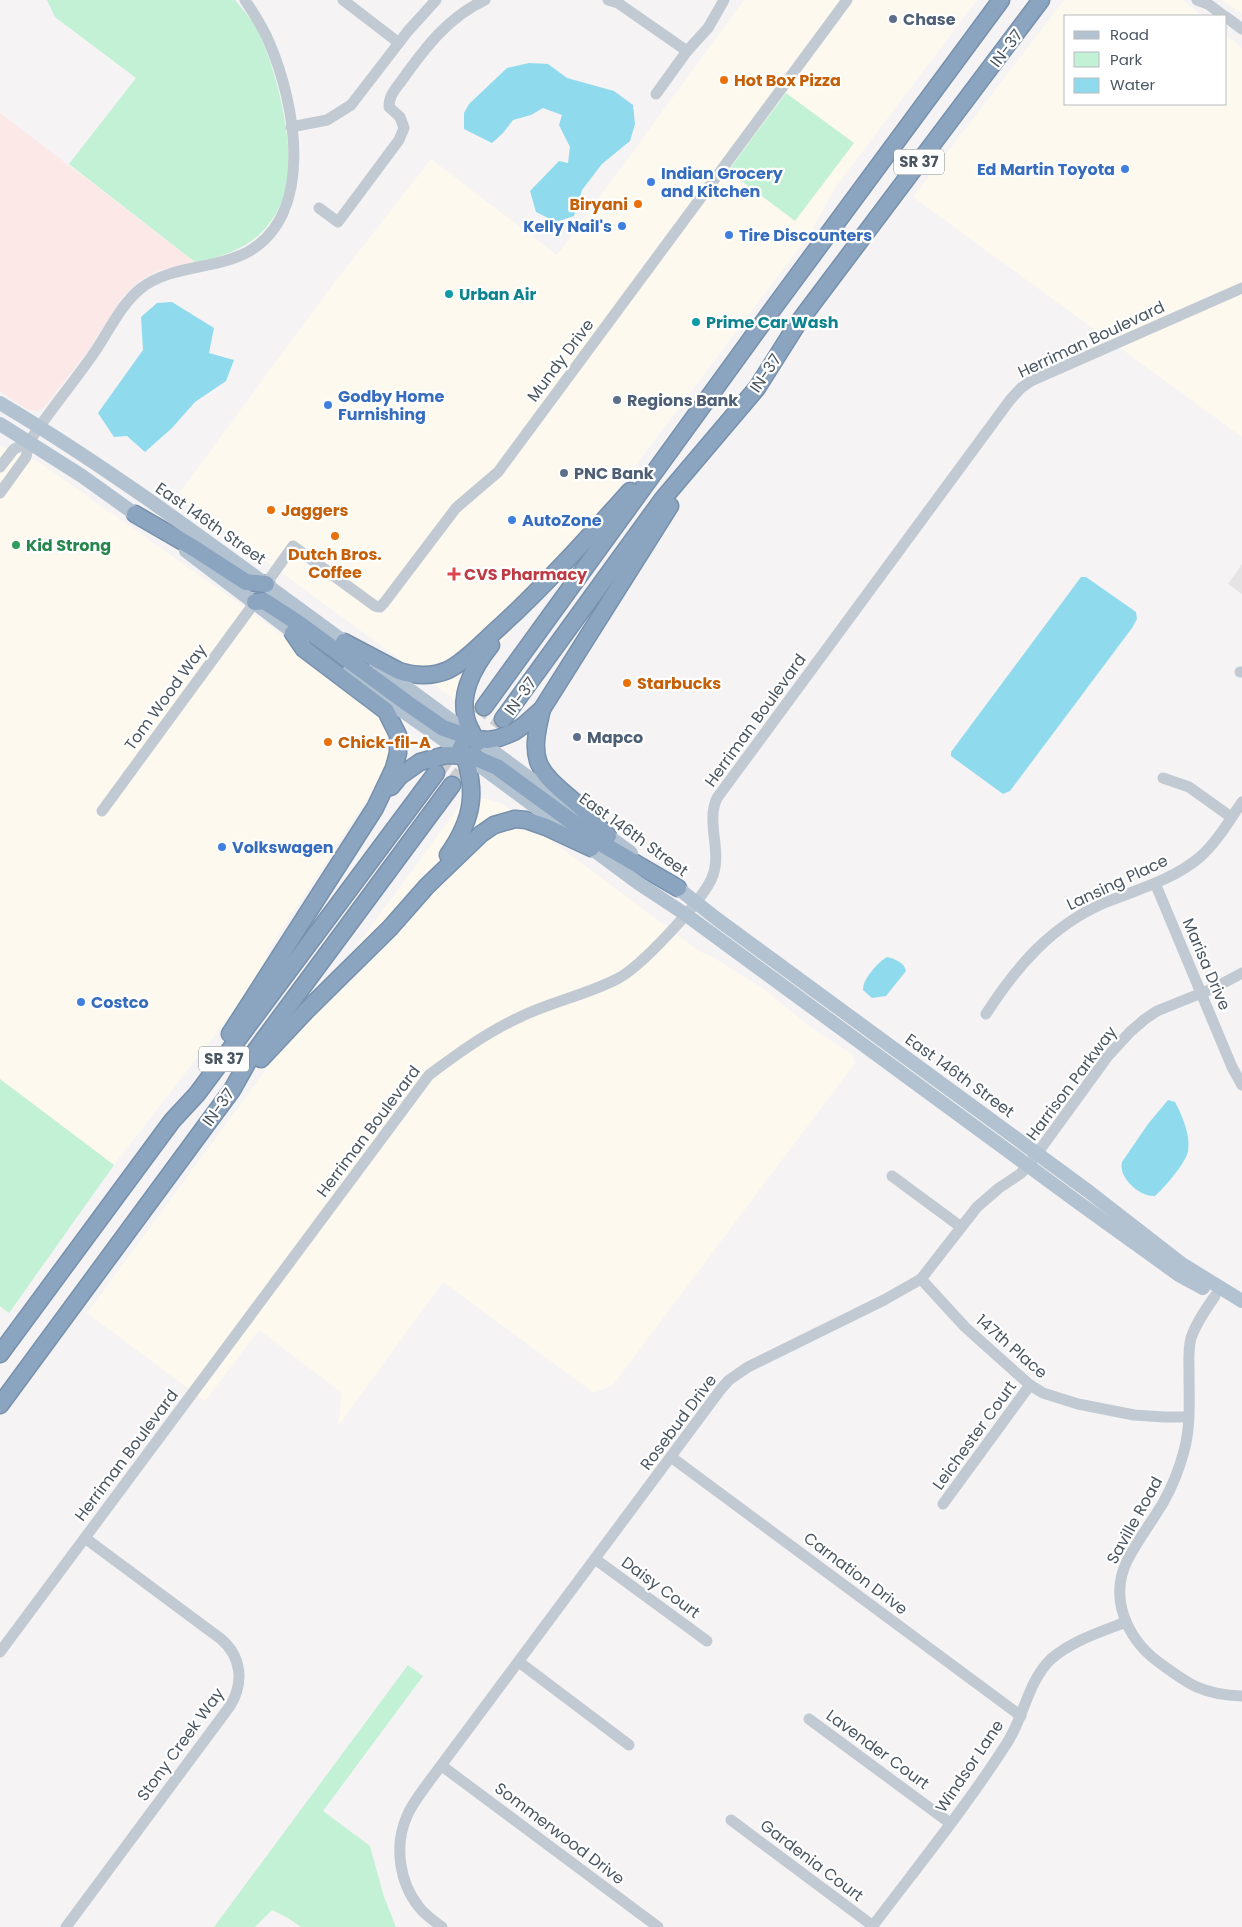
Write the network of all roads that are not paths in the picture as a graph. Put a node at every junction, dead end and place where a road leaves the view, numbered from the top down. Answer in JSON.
{"nodes":[{"id":1,"x":245,"y":0,"type":"edge"},
{"id":2,"x":343,"y":0,"type":"edge"},
{"id":3,"x":436,"y":0,"type":"edge"},
{"id":4,"x":485,"y":0,"type":"edge"},
{"id":5,"x":608,"y":0,"type":"edge"},
{"id":6,"x":724,"y":0,"type":"edge"},
{"id":7,"x":847,"y":0,"type":"edge"},
{"id":8,"x":990,"y":0,"type":"edge"},
{"id":9,"x":1000,"y":0,"type":"edge"},
{"id":10,"x":1041,"y":0,"type":"edge"},
{"id":11,"x":1049,"y":0,"type":"edge"},
{"id":12,"x":1205,"y":1,"type":"edge"},
{"id":13,"x":1222,"y":15,"type":"edge"},
{"id":14,"x":1227,"y":18,"type":"edge"},
{"id":15,"x":1242,"y":29,"type":"edge"},
{"id":16,"x":399,"y":43,"type":"junction"},
{"id":17,"x":1009,"y":44,"type":"junction"},
{"id":18,"x":687,"y":51,"type":"junction"},
{"id":19,"x":950,"y":69,"type":"junction"},
{"id":20,"x":656,"y":94,"type":"dead end"},
{"id":21,"x":291,"y":127,"type":"junction"},
{"id":22,"x":319,"y":208,"type":"dead end"},
{"id":23,"x":1242,"y":288,"type":"edge"},
{"id":24,"x":0,"y":403,"type":"edge"},
{"id":25,"x":0,"y":424,"type":"edge"},
{"id":26,"x":39,"y":426,"type":"junction"},
{"id":27,"x":29,"y":442,"type":"junction"},
{"id":28,"x":667,"y":454,"type":"junction"},
{"id":29,"x":0,"y":467,"type":"edge"},
{"id":30,"x":686,"y":472,"type":"junction"},
{"id":31,"x":0,"y":493,"type":"edge"},
{"id":32,"x":135,"y":514,"type":"junction"},
{"id":33,"x":266,"y":584,"type":"junction"},
{"id":34,"x":255,"y":602,"type":"junction"},
{"id":35,"x":521,"y":608,"type":"junction"},
{"id":36,"x":294,"y":633,"type":"junction"},
{"id":37,"x":344,"y":642,"type":"junction"},
{"id":38,"x":429,"y":704,"type":"junction"},
{"id":39,"x":484,"y":707,"type":"tunnel mouth"},
{"id":40,"x":542,"y":709,"type":"junction"},
{"id":41,"x":503,"y":719,"type":"tunnel mouth"},
{"id":42,"x":452,"y":731,"type":"junction"},
{"id":43,"x":475,"y":739,"type":"junction"},
{"id":44,"x":464,"y":754,"type":"junction"},
{"id":45,"x":488,"y":768,"type":"junction"},
{"id":46,"x":436,"y":774,"type":"tunnel mouth"},
{"id":47,"x":1162,"y":778,"type":"dead end"},
{"id":48,"x":452,"y":785,"type":"tunnel mouth"},
{"id":49,"x":1242,"y":802,"type":"edge"},
{"id":50,"x":374,"y":808,"type":"junction"},
{"id":51,"x":102,"y":811,"type":"dead end"},
{"id":52,"x":1231,"y":817,"type":"junction"},
{"id":53,"x":608,"y":836,"type":"junction"},
{"id":54,"x":591,"y":848,"type":"junction"},
{"id":55,"x":1154,"y":883,"type":"junction"},
{"id":56,"x":427,"y":886,"type":"junction"},
{"id":57,"x":678,"y":888,"type":"junction"},
{"id":58,"x":695,"y":901,"type":"junction"},
{"id":59,"x":685,"y":914,"type":"junction"},
{"id":60,"x":1242,"y":974,"type":"edge"},
{"id":61,"x":1201,"y":993,"type":"junction"},
{"id":62,"x":986,"y":1014,"type":"dead end"},
{"id":63,"x":1242,"y":1085,"type":"edge"},
{"id":64,"x":232,"y":1090,"type":"junction"},
{"id":65,"x":172,"y":1122,"type":"junction"},
{"id":66,"x":1033,"y":1159,"type":"junction"},
{"id":67,"x":892,"y":1176,"type":"dead end"},
{"id":68,"x":961,"y":1227,"type":"junction"},
{"id":69,"x":921,"y":1279,"type":"junction"},
{"id":70,"x":1215,"y":1296,"type":"junction"},
{"id":71,"x":1242,"y":1301,"type":"edge"},
{"id":72,"x":1242,"y":1312,"type":"edge"},
{"id":73,"x":0,"y":1354,"type":"edge"},
{"id":74,"x":1030,"y":1385,"type":"junction"},
{"id":75,"x":0,"y":1405,"type":"edge"},
{"id":76,"x":1188,"y":1417,"type":"junction"},
{"id":77,"x":672,"y":1457,"type":"junction"},
{"id":78,"x":943,"y":1504,"type":"dead end"},
{"id":79,"x":84,"y":1538,"type":"junction"},
{"id":80,"x":595,"y":1559,"type":"junction"},
{"id":81,"x":1126,"y":1622,"type":"junction"},
{"id":82,"x":707,"y":1641,"type":"dead end"},
{"id":83,"x":0,"y":1652,"type":"edge"},
{"id":84,"x":519,"y":1662,"type":"junction"},
{"id":85,"x":1242,"y":1696,"type":"edge"},
{"id":86,"x":1021,"y":1716,"type":"junction"},
{"id":87,"x":809,"y":1719,"type":"dead end"},
{"id":88,"x":629,"y":1745,"type":"dead end"},
{"id":89,"x":442,"y":1766,"type":"junction"},
{"id":90,"x":731,"y":1820,"type":"dead end"},
{"id":91,"x":950,"y":1823,"type":"junction"},
{"id":92,"x":873,"y":1926,"type":"edge"},
{"id":93,"x":66,"y":1927,"type":"edge"},
{"id":94,"x":442,"y":1927,"type":"edge"},
{"id":95,"x":658,"y":1927,"type":"edge"}],
"edges":[{"from":1,"to":21,"type":"street"},
{"from":2,"to":16,"type":"street"},
{"from":3,"to":16,"type":"street"},
{"from":4,"to":22,"type":"street"},
{"from":5,"to":18,"type":"street"},
{"from":6,"to":18,"type":"street"},
{"from":7,"to":33,"type":"street","name":"Mundy Drive"},
{"from":8,"to":19,"type":"highway"},
{"from":9,"to":19,"type":"highway","name":"IN-37","number":"SR 37"},
{"from":10,"to":17,"type":"highway","name":"IN-37","number":"SR 37"},
{"from":11,"to":17,"type":"highway"},
{"from":12,"to":13,"type":"street"},
{"from":14,"to":15,"type":"street"},
{"from":16,"to":21,"type":"street"},
{"from":17,"to":30,"type":"highway","name":"IN-37","number":"SR 37"},
{"from":18,"to":20,"type":"street"},
{"from":19,"to":28,"type":"highway","name":"IN-37","number":"SR 37"},
{"from":21,"to":26,"type":"street"},
{"from":23,"to":58,"type":"street","name":"Herriman Boulevard"},
{"from":24,"to":26,"type":"main road","name":"East 146th Street"},
{"from":25,"to":27,"type":"main road"},
{"from":26,"to":27,"type":"street"},
{"from":26,"to":33,"type":"main road","name":"East 146th Street"},
{"from":27,"to":29,"type":"street"},
{"from":27,"to":31,"type":"street"},
{"from":27,"to":32,"type":"main road"},
{"from":28,"to":35,"type":"highway"},
{"from":28,"to":39,"type":"highway","name":"IN-37","number":"SR 37"},
{"from":30,"to":40,"type":"highway"},
{"from":30,"to":41,"type":"highway","name":"IN-37","number":"SR 37"},
{"from":32,"to":33,"type":"highway"},
{"from":32,"to":34,"type":"main road"},
{"from":33,"to":37,"type":"main road","name":"East 146th Street"},
{"from":34,"to":36,"type":"main road"},
{"from":34,"to":42,"type":"highway"},
{"from":34,"to":51,"type":"street","name":"Tom Wood Way"},
{"from":35,"to":37,"type":"highway"},
{"from":35,"to":43,"type":"highway"},
{"from":36,"to":44,"type":"main road"},
{"from":36,"to":50,"type":"highway"},
{"from":37,"to":38,"type":"main road","name":"East 146th Street"},
{"from":38,"to":42,"type":"highway"},
{"from":38,"to":43,"type":"main road","name":"East 146th Street"},
{"from":40,"to":43,"type":"highway"},
{"from":40,"to":53,"type":"highway"},
{"from":42,"to":43,"type":"highway"},
{"from":42,"to":44,"type":"highway"},
{"from":43,"to":45,"type":"highway"},
{"from":43,"to":53,"type":"main road","name":"East 146th Street"},
{"from":44,"to":45,"type":"highway"},
{"from":44,"to":50,"type":"highway"},
{"from":44,"to":56,"type":"highway"},
{"from":45,"to":54,"type":"main road","name":"East 146th Street"},
{"from":45,"to":57,"type":"highway"},
{"from":46,"to":65,"type":"highway","name":"IN-37","number":"SR 37"},
{"from":47,"to":52,"type":"street"},
{"from":48,"to":64,"type":"highway","name":"IN-37","number":"SR 37"},
{"from":49,"to":52,"type":"street","name":"Lansing Place"},
{"from":50,"to":65,"type":"highway"},
{"from":52,"to":55,"type":"street","name":"Lansing Place"},
{"from":53,"to":57,"type":"main road","name":"East 146th Street"},
{"from":54,"to":56,"type":"highway"},
{"from":54,"to":59,"type":"main road","name":"East 146th Street"},
{"from":55,"to":61,"type":"street","name":"Marisa Drive"},
{"from":55,"to":62,"type":"street","name":"Lansing Place"},
{"from":56,"to":64,"type":"highway"},
{"from":57,"to":58,"type":"main road","name":"East 146th Street"},
{"from":58,"to":59,"type":"street","name":"Herriman Boulevard"},
{"from":58,"to":66,"type":"main road","name":"East 146th Street"},
{"from":59,"to":66,"type":"main road","name":"East 146th Street"},
{"from":59,"to":79,"type":"street","name":"Herriman Boulevard"},
{"from":60,"to":61,"type":"street","name":"Harrison Parkway"},
{"from":61,"to":63,"type":"street","name":"Marisa Drive"},
{"from":61,"to":66,"type":"street","name":"Harrison Parkway"},
{"from":64,"to":75,"type":"highway","name":"IN-37","number":"SR 37"},
{"from":65,"to":73,"type":"highway","name":"IN-37","number":"SR 37"},
{"from":66,"to":68,"type":"street","name":"Rosebud Drive"},
{"from":66,"to":70,"type":"main road","name":"East 146th Street"},
{"from":66,"to":71,"type":"main road","name":"East 146th Street"},
{"from":67,"to":68,"type":"street"},
{"from":68,"to":69,"type":"street","name":"Rosebud Drive"},
{"from":69,"to":74,"type":"street","name":"147th Place"},
{"from":69,"to":77,"type":"street","name":"Rosebud Drive"},
{"from":70,"to":72,"type":"main road","name":"East 146th Street"},
{"from":70,"to":76,"type":"street","name":"Saville Road"},
{"from":74,"to":76,"type":"street","name":"147th Place"},
{"from":74,"to":78,"type":"street","name":"Leichester Court"},
{"from":76,"to":81,"type":"street","name":"Saville Road"},
{"from":77,"to":80,"type":"street","name":"Rosebud Drive"},
{"from":77,"to":86,"type":"street","name":"Carnation Drive"},
{"from":79,"to":83,"type":"street","name":"Herriman Boulevard"},
{"from":79,"to":93,"type":"street","name":"Stony Creek Way"},
{"from":80,"to":82,"type":"street","name":"Daisy Court"},
{"from":80,"to":84,"type":"street","name":"Rosebud Drive"},
{"from":81,"to":85,"type":"street","name":"Saville Road"},
{"from":81,"to":86,"type":"street","name":"Windsor Lane"},
{"from":84,"to":88,"type":"street"},
{"from":84,"to":89,"type":"street","name":"Rosebud Drive"},
{"from":86,"to":91,"type":"street","name":"Windsor Lane"},
{"from":87,"to":91,"type":"street","name":"Lavender Court"},
{"from":89,"to":94,"type":"street"},
{"from":89,"to":95,"type":"street","name":"Sommerwood Drive"},
{"from":90,"to":92,"type":"street","name":"Gardenia Court"},
{"from":91,"to":92,"type":"street","name":"Windsor Lane"}]}
